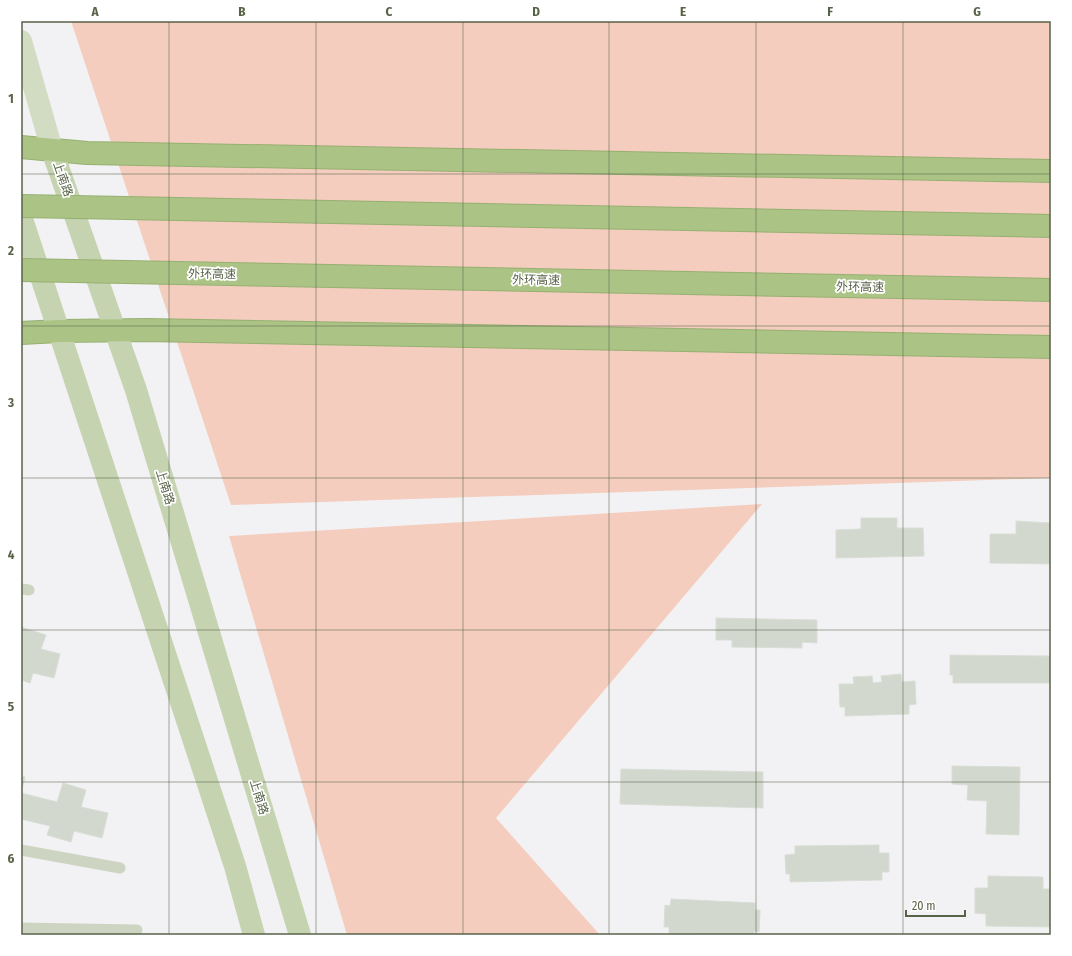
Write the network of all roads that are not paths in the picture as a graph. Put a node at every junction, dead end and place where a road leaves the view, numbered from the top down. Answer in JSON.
{"nodes":[{"id":1,"x":21,"y":41,"type":"edge"},
{"id":2,"x":21,"y":148,"type":"edge"},
{"id":3,"x":52,"y":150,"type":"junction"},
{"id":4,"x":1051,"y":171,"type":"edge"},
{"id":5,"x":21,"y":206,"type":"edge"},
{"id":6,"x":21,"y":216,"type":"edge"},
{"id":7,"x":1051,"y":226,"type":"edge"},
{"id":8,"x":21,"y":270,"type":"edge"},
{"id":9,"x":1051,"y":290,"type":"edge"},
{"id":10,"x":115,"y":330,"type":"junction"},
{"id":11,"x":59,"y":331,"type":"junction"},
{"id":12,"x":21,"y":333,"type":"edge"},
{"id":13,"x":1051,"y":347,"type":"edge"},
{"id":14,"x":21,"y":850,"type":"edge"},
{"id":15,"x":120,"y":868,"type":"dead end"},
{"id":16,"x":21,"y":928,"type":"edge"},
{"id":17,"x":137,"y":930,"type":"dead end"},
{"id":18,"x":254,"y":935,"type":"edge"},
{"id":19,"x":300,"y":935,"type":"edge"}],
"edges":[{"from":1,"to":3,"type":"main road","name":"上南路"},
{"from":2,"to":3,"type":"highway"},
{"from":3,"to":4,"type":"highway"},
{"from":3,"to":10,"type":"main road","name":"上南路"},
{"from":5,"to":7,"type":"highway","bridge":true},
{"from":6,"to":11,"type":"main road"},
{"from":8,"to":9,"type":"highway","name":"外环高速","bridge":true},
{"from":10,"to":11,"type":"highway"},
{"from":10,"to":13,"type":"highway"},
{"from":10,"to":19,"type":"main road","name":"上南路"},
{"from":11,"to":12,"type":"highway"},
{"from":11,"to":18,"type":"main road"},
{"from":14,"to":15,"type":"lane"},
{"from":16,"to":17,"type":"lane"}]}
